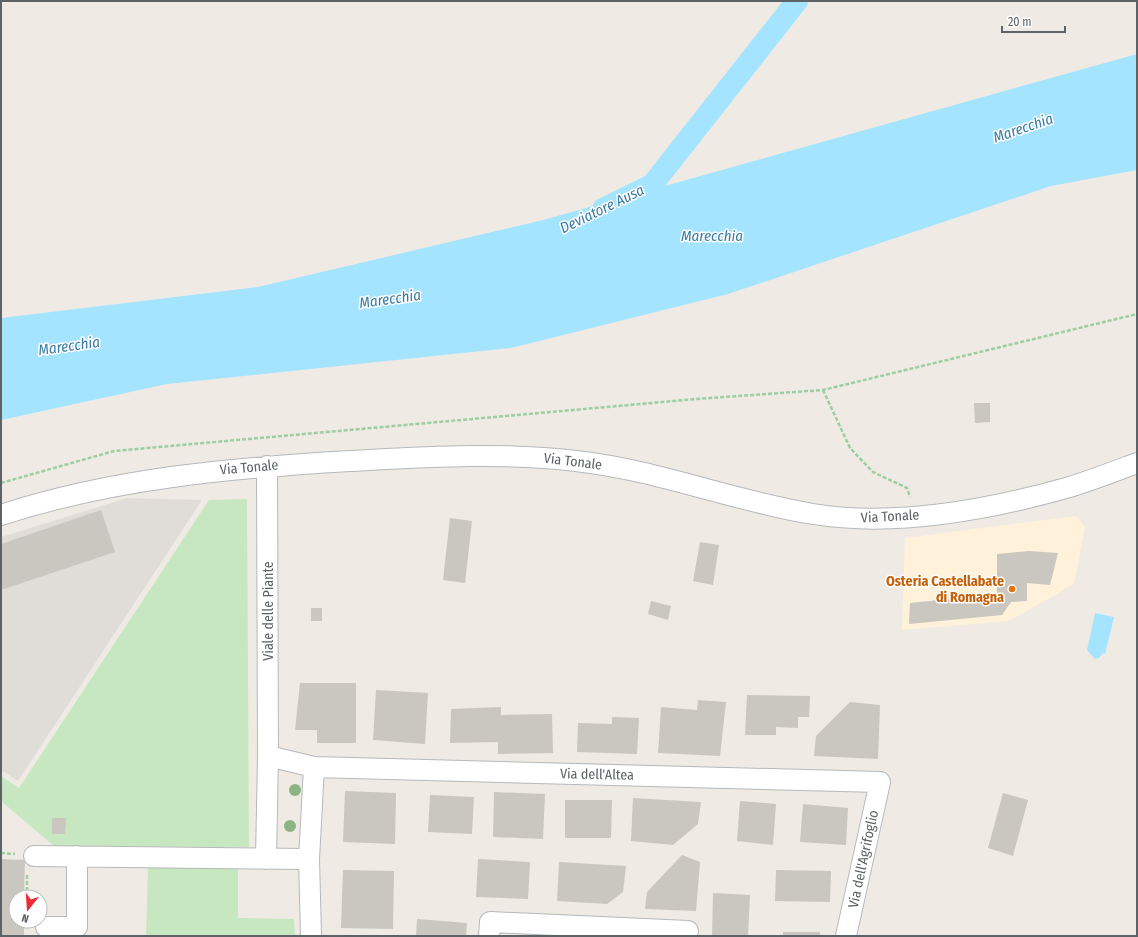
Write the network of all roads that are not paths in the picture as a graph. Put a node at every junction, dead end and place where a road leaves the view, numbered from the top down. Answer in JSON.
{"nodes":[{"id":1,"x":1137,"y":463,"type":"edge"},
{"id":2,"x":267,"y":466,"type":"junction"},
{"id":3,"x":1,"y":515,"type":"edge"},
{"id":4,"x":268,"y":756,"type":"junction"},
{"id":5,"x":314,"y":767,"type":"junction"},
{"id":6,"x":880,"y":782,"type":"joint"},
{"id":7,"x":34,"y":856,"type":"dead end"},
{"id":8,"x":77,"y":856,"type":"junction"},
{"id":9,"x":266,"y":859,"type":"junction"},
{"id":10,"x":309,"y":859,"type":"junction"},
{"id":11,"x":48,"y":927,"type":"edge"},
{"id":12,"x":688,"y":931,"type":"dead end"},
{"id":13,"x":311,"y":936,"type":"edge"},
{"id":14,"x":489,"y":936,"type":"edge"},
{"id":15,"x":846,"y":936,"type":"edge"}],
"edges":[{"from":1,"to":2,"type":"street","name":"Via Tonale"},
{"from":2,"to":3,"type":"street","name":"Via Tonale"},
{"from":2,"to":4,"type":"street","name":"Viale delle Piante"},
{"from":4,"to":5,"type":"street"},
{"from":4,"to":9,"type":"street","name":"Viale delle Piante"},
{"from":5,"to":6,"type":"street","name":"Via dell'Altea"},
{"from":5,"to":10,"type":"street"},
{"from":6,"to":15,"type":"street","name":"Via dell'Agrifoglio"},
{"from":7,"to":8,"type":"street"},
{"from":8,"to":9,"type":"street"},
{"from":8,"to":11,"type":"street"},
{"from":9,"to":10,"type":"street"},
{"from":10,"to":13,"type":"street"},
{"from":12,"to":14,"type":"street"}]}
